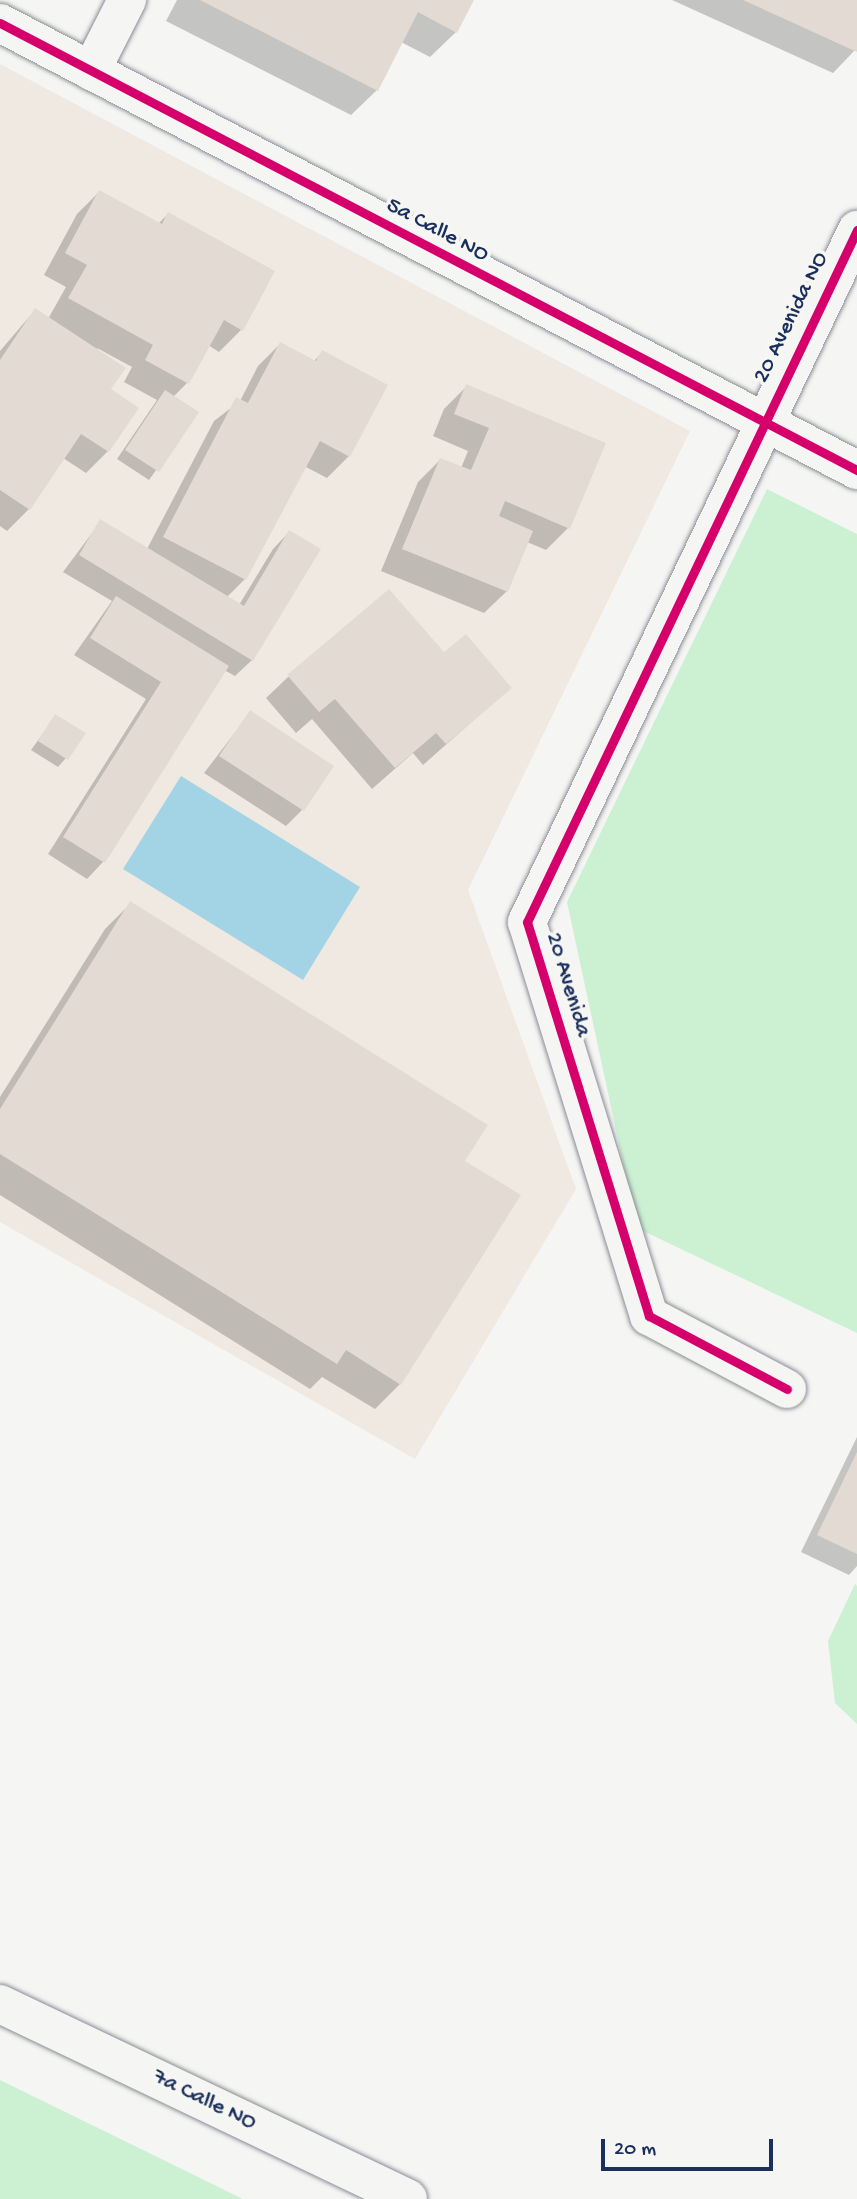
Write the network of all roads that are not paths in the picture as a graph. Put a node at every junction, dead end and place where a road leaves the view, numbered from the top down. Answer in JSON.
{"nodes":[{"id":1,"x":127,"y":0,"type":"edge"},
{"id":2,"x":0,"y":23,"type":"edge"},
{"id":3,"x":92,"y":71,"type":"junction"},
{"id":4,"x":857,"y":230,"type":"edge"},
{"id":5,"x":762,"y":424,"type":"junction"},
{"id":6,"x":857,"y":470,"type":"edge"},
{"id":7,"x":787,"y":1389,"type":"dead end"},
{"id":8,"x":0,"y":2004,"type":"edge"},
{"id":9,"x":408,"y":2199,"type":"edge"}],
"edges":[{"from":1,"to":3,"type":"street"},
{"from":2,"to":3,"type":"street","name":"5a Calle NO"},
{"from":3,"to":5,"type":"street","name":"5a Calle NO"},
{"from":4,"to":5,"type":"street","name":"20 Avenida NO"},
{"from":5,"to":6,"type":"street","name":"5a Calle NO"},
{"from":5,"to":7,"type":"street","name":"20 Avenida"},
{"from":8,"to":9,"type":"street","name":"7a Calle NO"}]}
